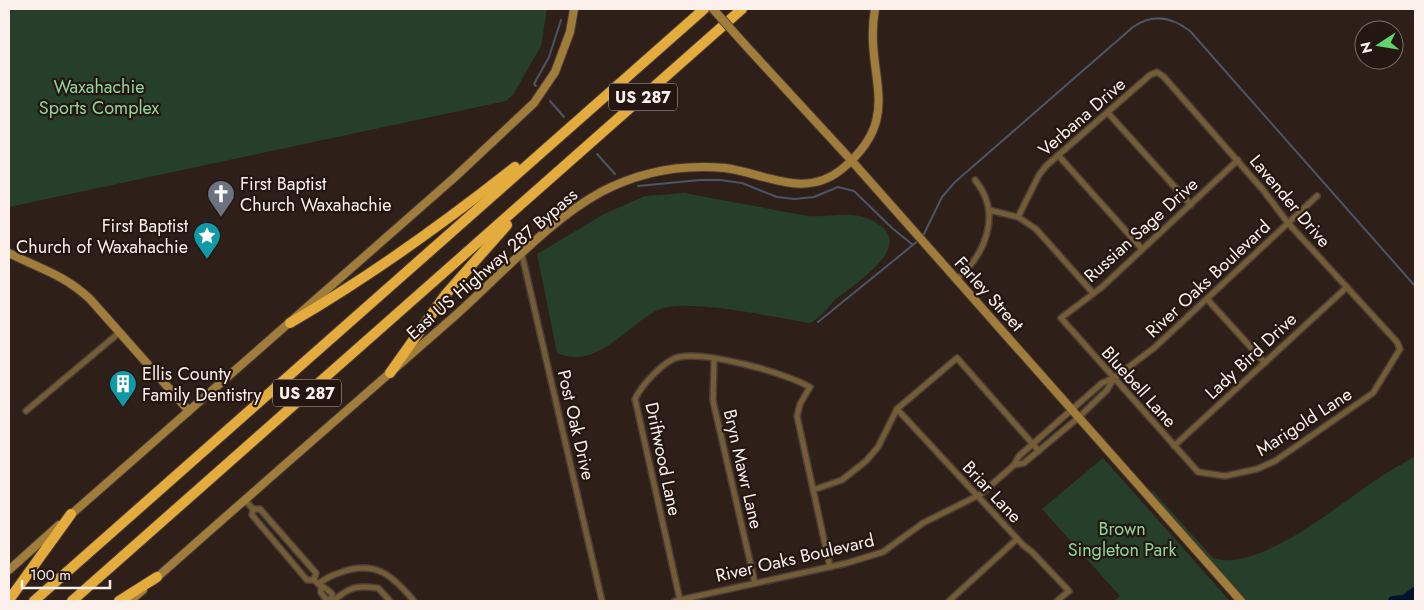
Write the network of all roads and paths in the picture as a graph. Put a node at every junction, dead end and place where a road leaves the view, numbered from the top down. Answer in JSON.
{"nodes":[{"id":1,"x":574,"y":9,"type":"edge"},
{"id":2,"x":704,"y":9,"type":"edge"},
{"id":3,"x":713,"y":9,"type":"edge"},
{"id":4,"x":742,"y":9,"type":"edge"},
{"id":5,"x":875,"y":9,"type":"edge"},
{"id":6,"x":1158,"y":72,"type":"joint"},
{"id":7,"x":1108,"y":113,"type":"junction"},
{"id":8,"x":549,"y":146,"type":"junction"},
{"id":9,"x":1058,"y":155,"type":"junction"},
{"id":10,"x":850,"y":160,"type":"junction"},
{"id":11,"x":1238,"y":160,"type":"junction"},
{"id":12,"x":975,"y":180,"type":"dead end"},
{"id":13,"x":543,"y":185,"type":"junction"},
{"id":14,"x":1317,"y":196,"type":"dead end"},
{"id":15,"x":1191,"y":205,"type":"junction"},
{"id":16,"x":989,"y":210,"type":"junction"},
{"id":17,"x":1018,"y":217,"type":"junction"},
{"id":18,"x":1288,"y":223,"type":"junction"},
{"id":19,"x":1142,"y":249,"type":"junction"},
{"id":20,"x":9,"y":253,"type":"edge"},
{"id":21,"x":522,"y":255,"type":"junction"},
{"id":22,"x":956,"y":280,"type":"junction"},
{"id":23,"x":1347,"y":287,"type":"junction"},
{"id":24,"x":1093,"y":293,"type":"junction"},
{"id":25,"x":1206,"y":299,"type":"junction"},
{"id":26,"x":1061,"y":318,"type":"joint"},
{"id":27,"x":290,"y":323,"type":"junction"},
{"id":28,"x":120,"y":332,"type":"junction"},
{"id":29,"x":1400,"y":349,"type":"joint"},
{"id":30,"x":714,"y":360,"type":"junction"},
{"id":31,"x":1265,"y":363,"type":"junction"},
{"id":32,"x":390,"y":373,"type":"junction"},
{"id":33,"x":1114,"y":378,"type":"junction"},
{"id":34,"x":897,"y":409,"type":"junction"},
{"id":35,"x":1072,"y":410,"type":"junction"},
{"id":36,"x":26,"y":411,"type":"dead end"},
{"id":37,"x":189,"y":411,"type":"junction"},
{"id":38,"x":1078,"y":418,"type":"junction"},
{"id":39,"x":1033,"y":443,"type":"junction"},
{"id":40,"x":1174,"y":446,"type":"junction"},
{"id":41,"x":1039,"y":451,"type":"junction"},
{"id":42,"x":1014,"y":465,"type":"junction"},
{"id":43,"x":1198,"y":472,"type":"joint"},
{"id":44,"x":813,"y":490,"type":"junction"},
{"id":45,"x":978,"y":497,"type":"junction"},
{"id":46,"x":245,"y":500,"type":"junction"},
{"id":47,"x":253,"y":509,"type":"junction"},
{"id":48,"x":72,"y":514,"type":"junction"},
{"id":49,"x":1017,"y":539,"type":"junction"},
{"id":50,"x":830,"y":566,"type":"junction"},
{"id":51,"x":9,"y":570,"type":"edge"},
{"id":52,"x":157,"y":577,"type":"junction"},
{"id":53,"x":755,"y":583,"type":"junction"},
{"id":54,"x":318,"y":584,"type":"junction"},
{"id":55,"x":9,"y":600,"type":"edge"},
{"id":56,"x":34,"y":601,"type":"edge"},
{"id":57,"x":72,"y":601,"type":"edge"},
{"id":58,"x":119,"y":601,"type":"edge"},
{"id":59,"x":130,"y":601,"type":"edge"},
{"id":60,"x":333,"y":601,"type":"edge"},
{"id":61,"x":390,"y":601,"type":"edge"},
{"id":62,"x":414,"y":601,"type":"edge"},
{"id":63,"x":602,"y":601,"type":"edge"},
{"id":64,"x":677,"y":601,"type":"edge"},
{"id":65,"x":949,"y":601,"type":"edge"},
{"id":66,"x":1058,"y":601,"type":"edge"},
{"id":67,"x":1241,"y":601,"type":"edge"}],
"edges":[{"from":1,"to":27,"type":"main road"},
{"from":2,"to":8,"type":"highway","number":"US 287"},
{"from":3,"to":10,"type":"main road","name":"Farley Street","bridge":true},
{"from":4,"to":13,"type":"highway","number":"US 287"},
{"from":5,"to":10,"type":"main road","name":"East US Highway 287 Bypass"},
{"from":6,"to":7,"type":"street","name":"Verbana Drive"},
{"from":6,"to":11,"type":"street","name":"Lavender Drive"},
{"from":7,"to":9,"type":"street","name":"Verbana Drive"},
{"from":7,"to":15,"type":"street"},
{"from":8,"to":27,"type":"highway"},
{"from":8,"to":56,"type":"highway","number":"US 287"},
{"from":9,"to":17,"type":"street","name":"Verbana Drive"},
{"from":9,"to":19,"type":"street"},
{"from":10,"to":21,"type":"main road","name":"East US Highway 287 Bypass"},
{"from":10,"to":22,"type":"main road","name":"Farley Street"},
{"from":11,"to":15,"type":"street","name":"Russian Sage Drive"},
{"from":11,"to":18,"type":"street","name":"Lavender Drive"},
{"from":12,"to":16,"type":"street"},
{"from":13,"to":32,"type":"highway"},
{"from":13,"to":57,"type":"highway","number":"US 287"},
{"from":14,"to":18,"type":"street","name":"River Oaks Boulevard"},
{"from":15,"to":19,"type":"street","name":"Russian Sage Drive"},
{"from":16,"to":17,"type":"street"},
{"from":16,"to":22,"type":"street"},
{"from":17,"to":24,"type":"street"},
{"from":18,"to":23,"type":"street","name":"Lavender Drive"},
{"from":18,"to":25,"type":"street","name":"River Oaks Boulevard"},
{"from":19,"to":24,"type":"street","name":"Russian Sage Drive"},
{"from":20,"to":28,"type":"main road"},
{"from":21,"to":32,"type":"main road","name":"East US Highway 287 Bypass"},
{"from":21,"to":63,"type":"street","name":"Post Oak Drive"},
{"from":22,"to":35,"type":"main road","name":"Farley Street"},
{"from":23,"to":29,"type":"street","name":"Lavender Drive"},
{"from":23,"to":31,"type":"street","name":"Lady Bird Drive"},
{"from":24,"to":26,"type":"street","name":"Russian Sage Drive"},
{"from":25,"to":31,"type":"street"},
{"from":25,"to":33,"type":"street","name":"River Oaks Boulevard"},
{"from":26,"to":33,"type":"street","name":"Bluebell Lane"},
{"from":27,"to":37,"type":"main road"},
{"from":28,"to":36,"type":"street"},
{"from":28,"to":37,"type":"main road"},
{"from":29,"to":43,"type":"street","name":"Marigold Lane"},
{"from":30,"to":44,"type":"street","name":"Driftwood Lane"},
{"from":30,"to":53,"type":"street","name":"Bryn Mawr Lane"},
{"from":30,"to":64,"type":"street","name":"Driftwood Lane"},
{"from":31,"to":40,"type":"street","name":"Lady Bird Drive"},
{"from":32,"to":46,"type":"main road","name":"East US Highway 287 Bypass"},
{"from":33,"to":35,"type":"street","name":"River Oaks Boulevard"},
{"from":33,"to":38,"type":"street","name":"River Oaks Boulevard"},
{"from":33,"to":40,"type":"street","name":"Bluebell Lane"},
{"from":34,"to":39,"type":"street"},
{"from":34,"to":44,"type":"street"},
{"from":34,"to":45,"type":"street","name":"Briar Lane"},
{"from":35,"to":38,"type":"main road","name":"Farley Street"},
{"from":35,"to":39,"type":"street","name":"River Oaks Boulevard"},
{"from":37,"to":48,"type":"main road"},
{"from":38,"to":41,"type":"street","name":"River Oaks Boulevard"},
{"from":38,"to":67,"type":"main road","name":"Farley Street"},
{"from":39,"to":41,"type":"street"},
{"from":39,"to":42,"type":"street","name":"River Oaks Boulevard"},
{"from":40,"to":43,"type":"street","name":"Bluebell Lane"},
{"from":41,"to":42,"type":"street","name":"River Oaks Boulevard"},
{"from":42,"to":45,"type":"street","name":"River Oaks Boulevard"},
{"from":44,"to":50,"type":"street"},
{"from":45,"to":49,"type":"street","name":"Briar Lane"},
{"from":45,"to":50,"type":"street","name":"River Oaks Boulevard"},
{"from":46,"to":47,"type":"street"},
{"from":46,"to":52,"type":"main road","name":"East US Highway 287 Bypass"},
{"from":47,"to":54,"type":"street"},
{"from":47,"to":54,"type":"street"},
{"from":48,"to":51,"type":"main road"},
{"from":48,"to":55,"type":"highway"},
{"from":49,"to":65,"type":"street"},
{"from":49,"to":66,"type":"street","name":"Briar Lane"},
{"from":50,"to":53,"type":"street","name":"River Oaks Boulevard"},
{"from":52,"to":58,"type":"highway"},
{"from":52,"to":59,"type":"main road","name":"East US Highway 287 Bypass"},
{"from":53,"to":64,"type":"street","name":"River Oaks Boulevard"},
{"from":54,"to":60,"type":"street"},
{"from":54,"to":62,"type":"street"},
{"from":60,"to":61,"type":"street"}]}
